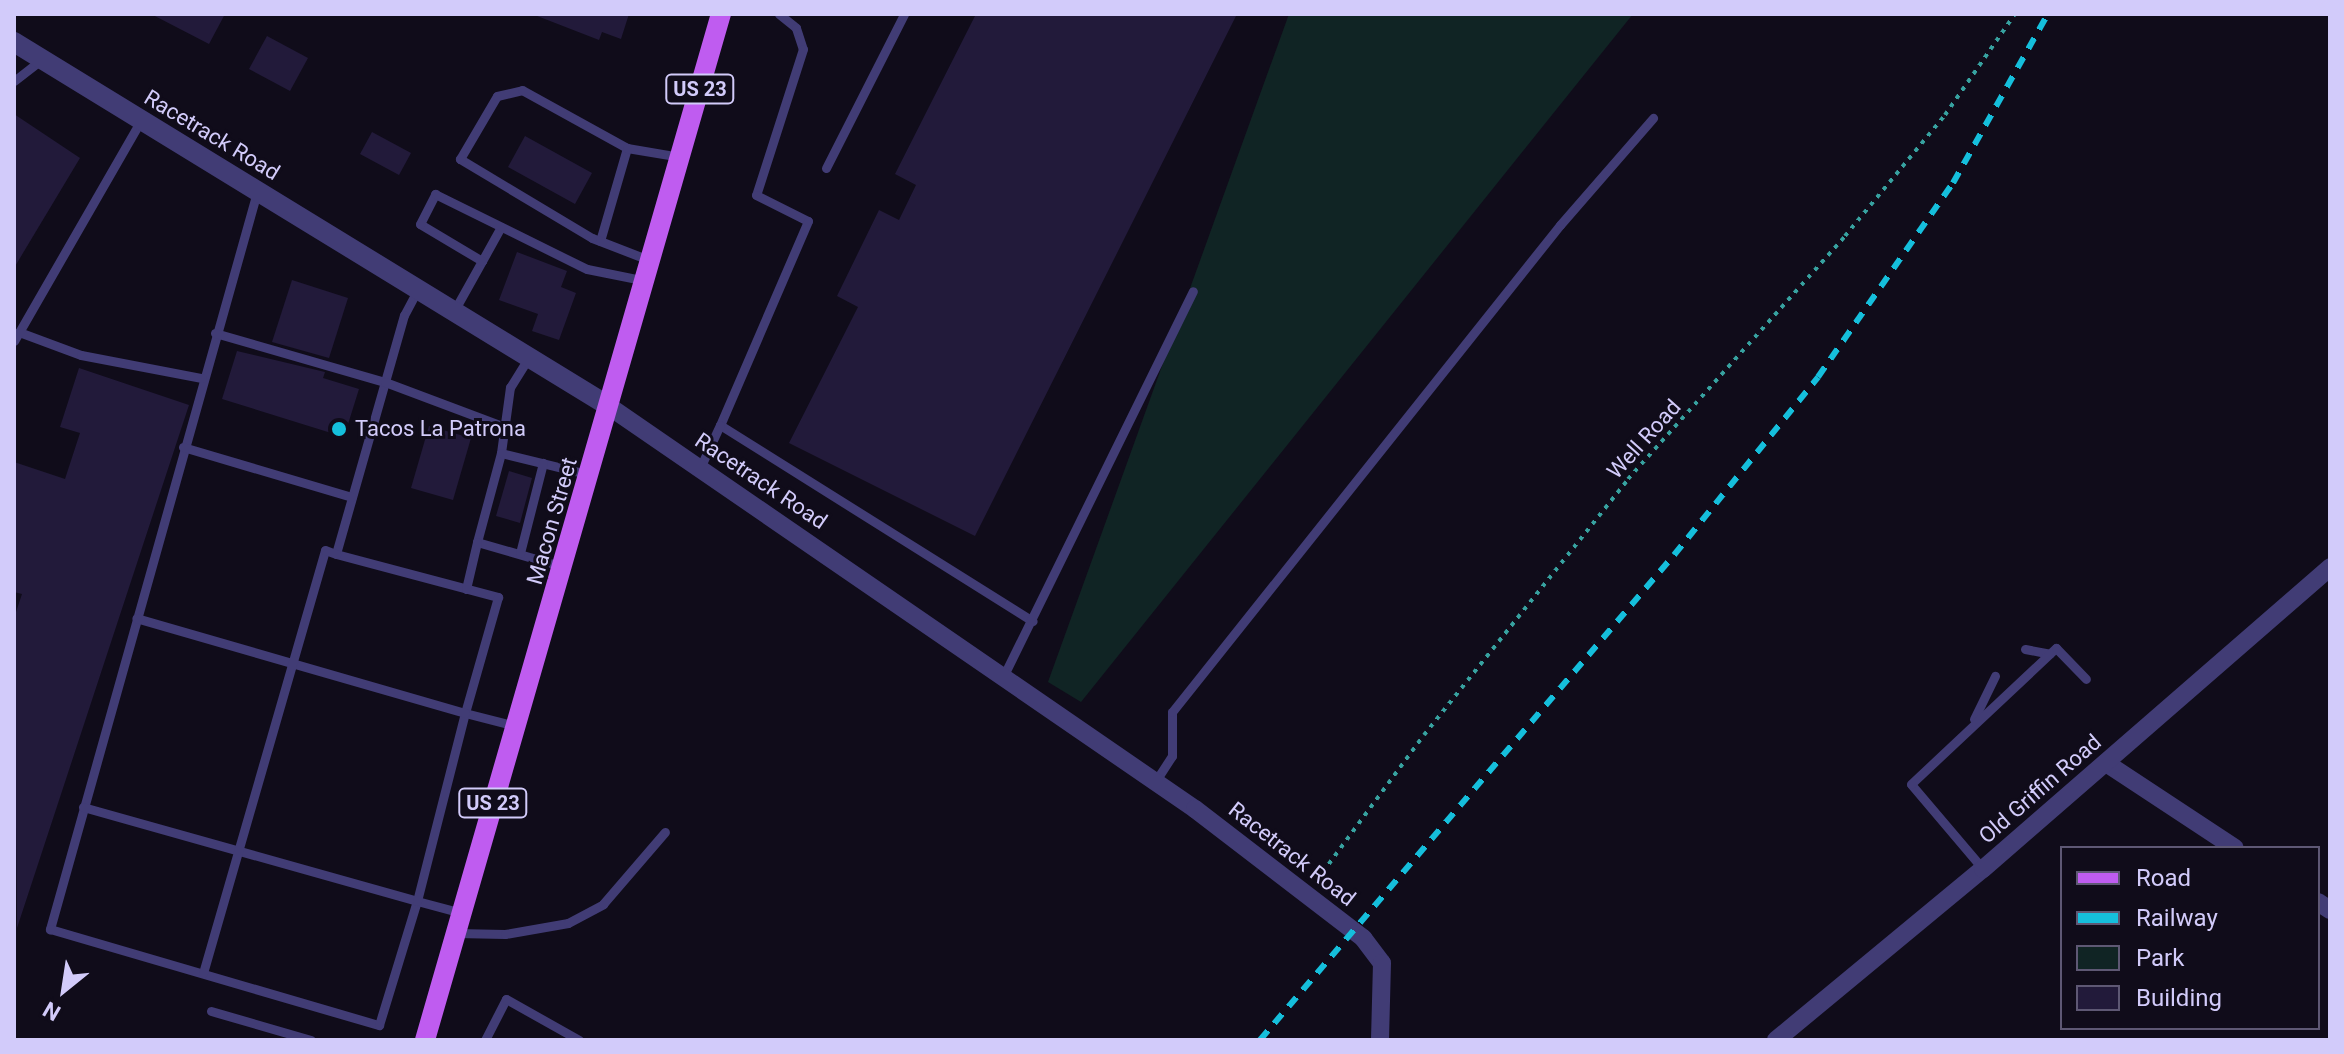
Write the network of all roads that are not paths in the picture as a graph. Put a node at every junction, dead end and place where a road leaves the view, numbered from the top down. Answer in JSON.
{"nodes":[{"id":1,"x":721,"y":14,"type":"edge"},
{"id":2,"x":779,"y":14,"type":"edge"},
{"id":3,"x":904,"y":14,"type":"edge"},
{"id":4,"x":14,"y":42,"type":"edge"},
{"id":5,"x":42,"y":59,"type":"junction"},
{"id":6,"x":14,"y":81,"type":"edge"},
{"id":7,"x":1653,"y":118,"type":"dead end"},
{"id":8,"x":141,"y":120,"type":"junction"},
{"id":9,"x":627,"y":148,"type":"junction"},
{"id":10,"x":681,"y":157,"type":"junction"},
{"id":11,"x":826,"y":168,"type":"dead end"},
{"id":12,"x":258,"y":191,"type":"junction"},
{"id":13,"x":501,"y":227,"type":"junction"},
{"id":14,"x":600,"y":241,"type":"junction"},
{"id":15,"x":482,"y":261,"type":"junction"},
{"id":16,"x":652,"y":261,"type":"junction"},
{"id":17,"x":646,"y":281,"type":"junction"},
{"id":18,"x":418,"y":289,"type":"junction"},
{"id":19,"x":1193,"y":291,"type":"dead end"},
{"id":20,"x":454,"y":311,"type":"junction"},
{"id":21,"x":215,"y":333,"type":"junction"},
{"id":22,"x":17,"y":336,"type":"edge"},
{"id":23,"x":529,"y":357,"type":"junction"},
{"id":24,"x":202,"y":378,"type":"junction"},
{"id":25,"x":385,"y":382,"type":"junction"},
{"id":26,"x":610,"y":407,"type":"junction"},
{"id":27,"x":720,"y":425,"type":"junction"},
{"id":28,"x":505,"y":427,"type":"junction"},
{"id":29,"x":183,"y":447,"type":"junction"},
{"id":30,"x":501,"y":453,"type":"junction"},
{"id":31,"x":543,"y":463,"type":"junction"},
{"id":32,"x":700,"y":468,"type":"junction"},
{"id":33,"x":590,"y":475,"type":"junction"},
{"id":34,"x":491,"y":493,"type":"junction"},
{"id":35,"x":502,"y":495,"type":"dead end"},
{"id":36,"x":352,"y":497,"type":"junction"},
{"id":37,"x":477,"y":542,"type":"junction"},
{"id":38,"x":520,"y":553,"type":"junction"},
{"id":39,"x":336,"y":554,"type":"junction"},
{"id":40,"x":563,"y":567,"type":"junction"},
{"id":41,"x":2330,"y":567,"type":"edge"},
{"id":42,"x":466,"y":589,"type":"junction"},
{"id":43,"x":136,"y":618,"type":"junction"},
{"id":44,"x":1033,"y":621,"type":"junction"},
{"id":45,"x":2025,"y":649,"type":"dead end"},
{"id":46,"x":2053,"y":651,"type":"junction"},
{"id":47,"x":292,"y":665,"type":"junction"},
{"id":48,"x":1995,"y":676,"type":"dead end"},
{"id":49,"x":1003,"y":677,"type":"junction"},
{"id":50,"x":2086,"y":679,"type":"dead end"},
{"id":51,"x":465,"y":713,"type":"junction"},
{"id":52,"x":516,"y":726,"type":"junction"},
{"id":53,"x":1971,"y":727,"type":"junction"},
{"id":54,"x":2106,"y":763,"type":"junction"},
{"id":55,"x":1155,"y":782,"type":"junction"},
{"id":56,"x":83,"y":807,"type":"junction"},
{"id":57,"x":665,"y":832,"type":"dead end"},
{"id":58,"x":2232,"y":846,"type":"edge"},
{"id":59,"x":238,"y":851,"type":"junction"},
{"id":60,"x":1983,"y":869,"type":"junction"},
{"id":61,"x":417,"y":901,"type":"junction"},
{"id":62,"x":459,"y":923,"type":"junction"},
{"id":63,"x":203,"y":973,"type":"junction"},
{"id":64,"x":211,"y":1011,"type":"dead end"},
{"id":65,"x":311,"y":1040,"type":"edge"},
{"id":66,"x":425,"y":1040,"type":"edge"},
{"id":67,"x":485,"y":1040,"type":"edge"},
{"id":68,"x":579,"y":1040,"type":"edge"},
{"id":69,"x":1380,"y":1040,"type":"edge"},
{"id":70,"x":1776,"y":1040,"type":"edge"}],
"edges":[{"from":1,"to":10,"type":"main road","name":"Macon Street","number":"US 23"},
{"from":2,"to":27,"type":"lane"},
{"from":3,"to":11,"type":"lane"},
{"from":4,"to":5,"type":"street","name":"Racetrack Road"},
{"from":5,"to":6,"type":"lane"},
{"from":5,"to":8,"type":"street","name":"Racetrack Road"},
{"from":7,"to":55,"type":"lane"},
{"from":8,"to":12,"type":"street","name":"Racetrack Road"},
{"from":8,"to":22,"type":"lane"},
{"from":9,"to":10,"type":"lane"},
{"from":9,"to":14,"type":"lane"},
{"from":9,"to":14,"type":"lane"},
{"from":10,"to":16,"type":"main road","name":"Macon Street","number":"US 23"},
{"from":12,"to":18,"type":"street","name":"Racetrack Road"},
{"from":12,"to":21,"type":"lane"},
{"from":13,"to":15,"type":"lane"},
{"from":13,"to":15,"type":"lane"},
{"from":13,"to":17,"type":"lane"},
{"from":14,"to":16,"type":"lane"},
{"from":15,"to":20,"type":"lane"},
{"from":16,"to":17,"type":"main road","name":"Macon Street","number":"US 23"},
{"from":17,"to":26,"type":"main road","name":"Macon Street","number":"US 23"},
{"from":18,"to":20,"type":"street","name":"Racetrack Road"},
{"from":18,"to":25,"type":"lane"},
{"from":19,"to":44,"type":"lane"},
{"from":20,"to":23,"type":"street","name":"Racetrack Road"},
{"from":21,"to":24,"type":"lane"},
{"from":21,"to":25,"type":"lane"},
{"from":22,"to":24,"type":"lane"},
{"from":23,"to":26,"type":"street","name":"Racetrack Road"},
{"from":23,"to":28,"type":"lane"},
{"from":24,"to":29,"type":"lane"},
{"from":25,"to":28,"type":"lane"},
{"from":25,"to":36,"type":"lane"},
{"from":26,"to":32,"type":"street","name":"Racetrack Road"},
{"from":26,"to":33,"type":"main road","name":"Macon Street","number":"US 23"},
{"from":27,"to":32,"type":"lane"},
{"from":27,"to":44,"type":"lane"},
{"from":28,"to":30,"type":"lane"},
{"from":29,"to":36,"type":"lane"},
{"from":29,"to":43,"type":"lane"},
{"from":30,"to":31,"type":"lane"},
{"from":30,"to":34,"type":"lane"},
{"from":31,"to":33,"type":"lane"},
{"from":31,"to":38,"type":"lane"},
{"from":32,"to":49,"type":"street","name":"Racetrack Road"},
{"from":33,"to":40,"type":"main road","name":"Macon Street","number":"US 23"},
{"from":34,"to":35,"type":"lane"},
{"from":34,"to":37,"type":"lane"},
{"from":36,"to":39,"type":"lane"},
{"from":37,"to":38,"type":"lane"},
{"from":37,"to":42,"type":"lane"},
{"from":38,"to":40,"type":"lane"},
{"from":39,"to":42,"type":"lane"},
{"from":39,"to":47,"type":"lane"},
{"from":40,"to":52,"type":"main road","name":"Macon Street","number":"US 23"},
{"from":41,"to":54,"type":"street","name":"Old Griffin Road"},
{"from":42,"to":51,"type":"lane"},
{"from":43,"to":47,"type":"lane"},
{"from":43,"to":56,"type":"lane"},
{"from":44,"to":49,"type":"lane"},
{"from":45,"to":46,"type":"lane"},
{"from":46,"to":50,"type":"lane"},
{"from":46,"to":53,"type":"lane"},
{"from":47,"to":51,"type":"lane"},
{"from":47,"to":59,"type":"lane"},
{"from":48,"to":53,"type":"lane"},
{"from":49,"to":55,"type":"street","name":"Racetrack Road"},
{"from":51,"to":52,"type":"lane"},
{"from":51,"to":61,"type":"lane"},
{"from":52,"to":62,"type":"main road","name":"Macon Street","number":"US 23"},
{"from":53,"to":60,"type":"lane"},
{"from":54,"to":58,"type":"street"},
{"from":54,"to":60,"type":"street","name":"Old Griffin Road"},
{"from":55,"to":69,"type":"street","name":"Racetrack Road"},
{"from":56,"to":59,"type":"lane"},
{"from":56,"to":63,"type":"lane"},
{"from":57,"to":62,"type":"lane"},
{"from":59,"to":61,"type":"lane"},
{"from":59,"to":63,"type":"lane"},
{"from":60,"to":70,"type":"street","name":"Old Griffin Road"},
{"from":61,"to":62,"type":"lane"},
{"from":61,"to":63,"type":"lane"},
{"from":62,"to":66,"type":"main road","name":"Macon Street","number":"US 23"},
{"from":64,"to":65,"type":"lane"},
{"from":67,"to":68,"type":"lane"}]}
